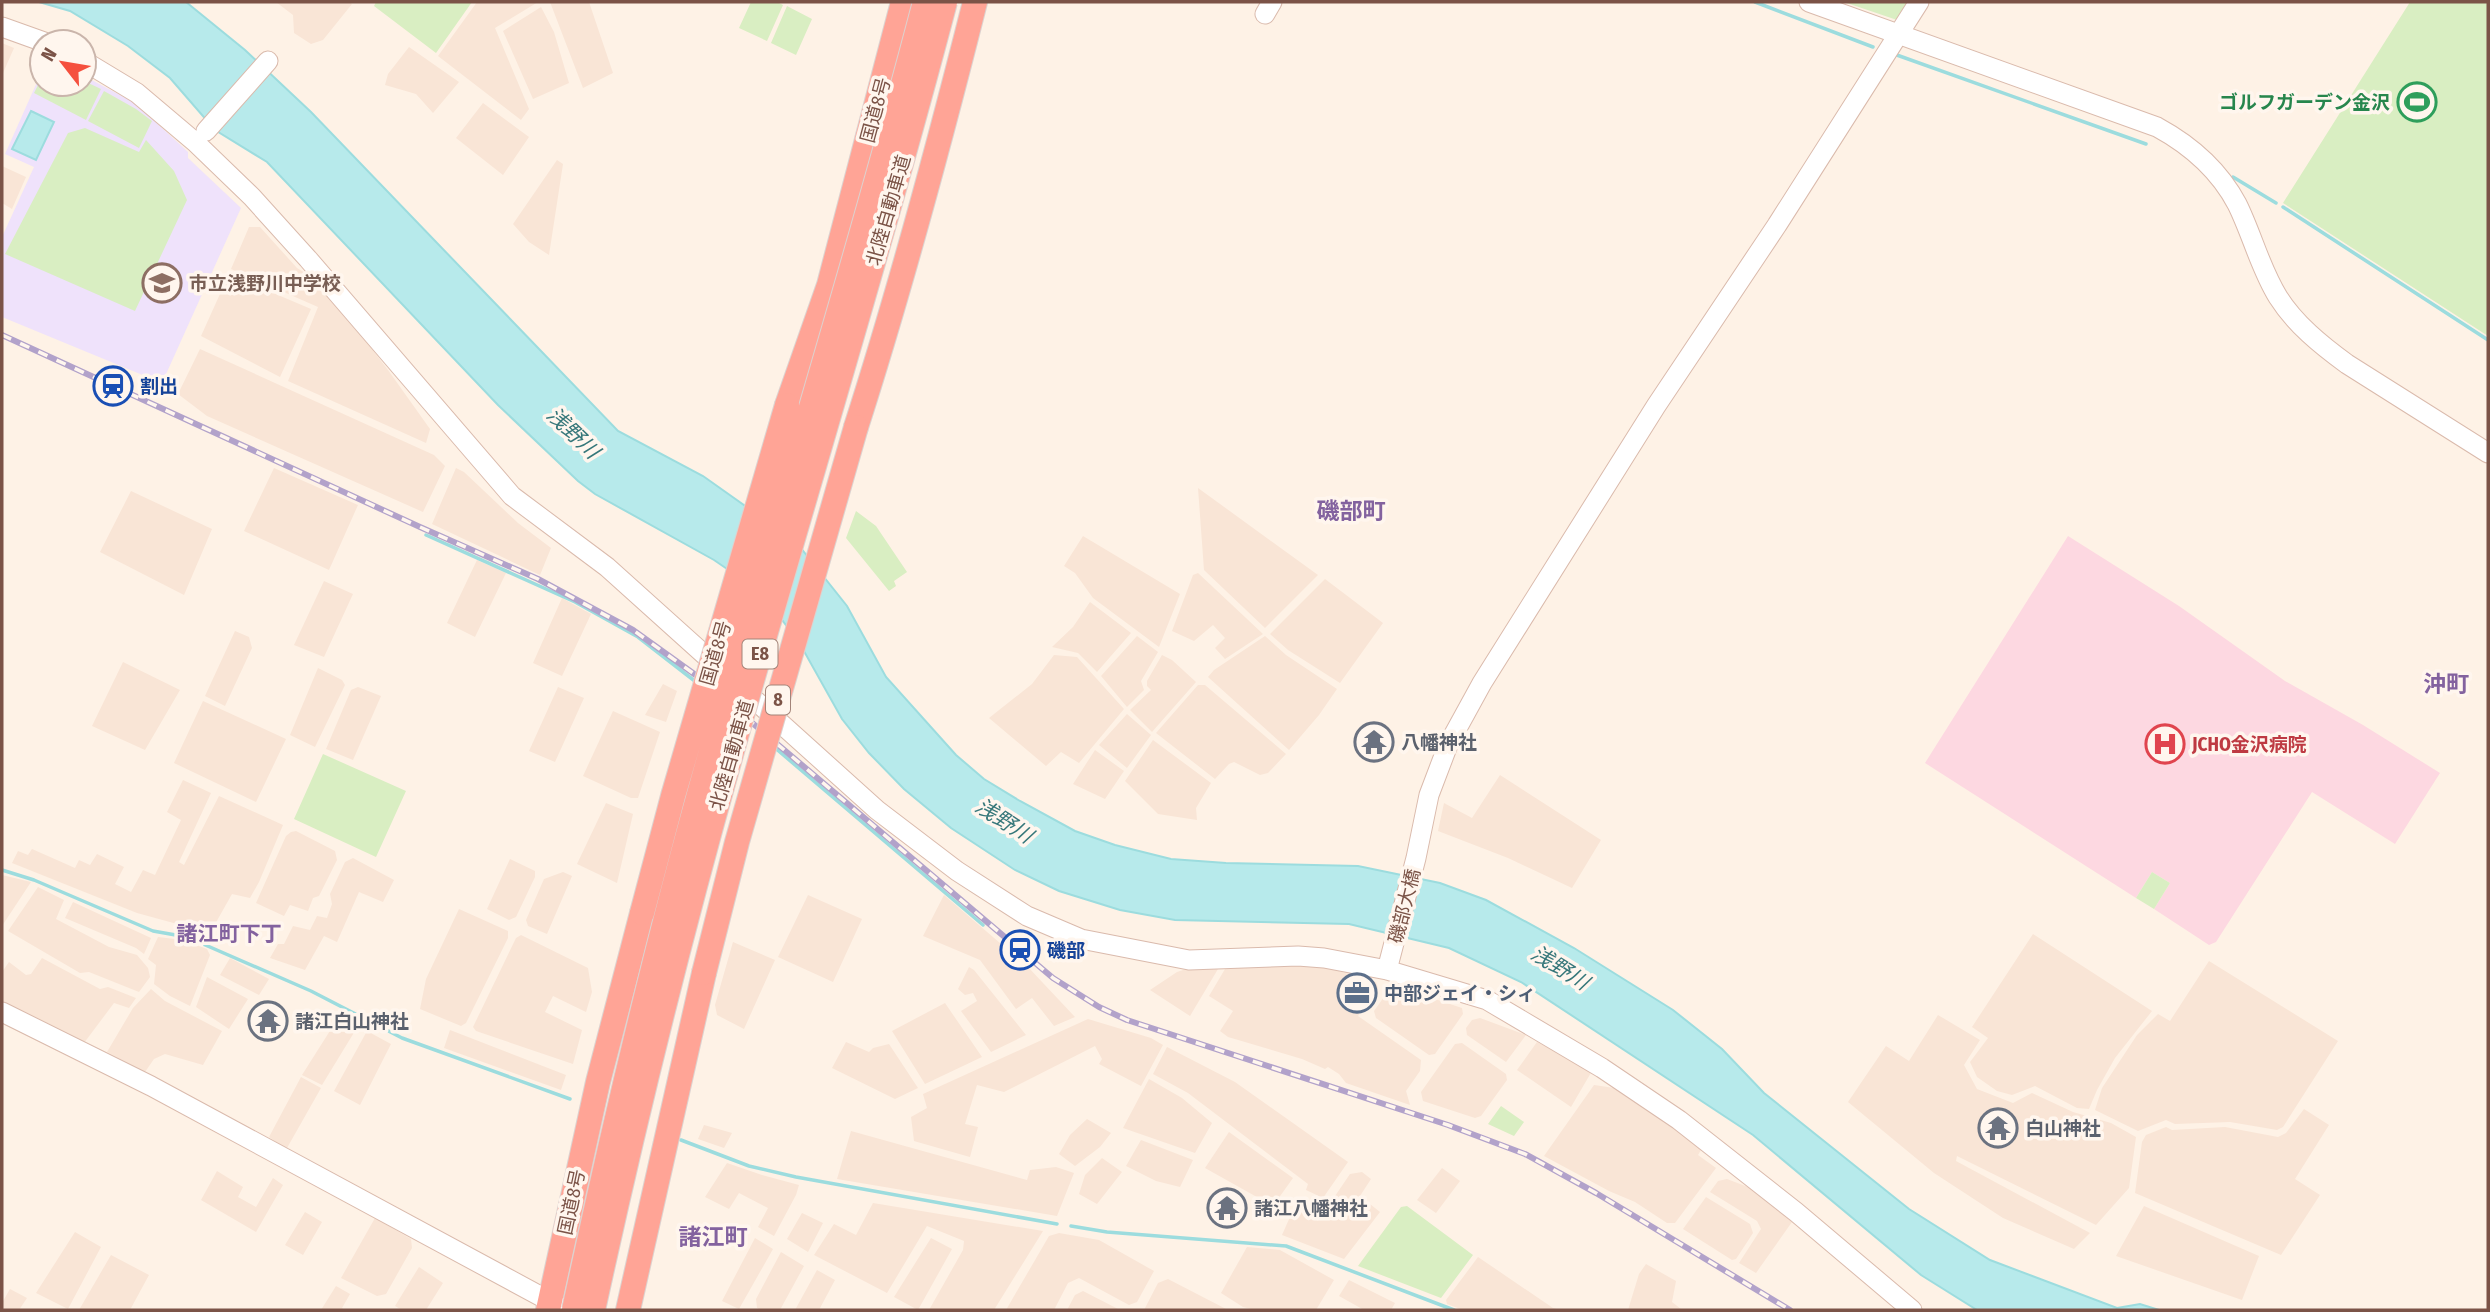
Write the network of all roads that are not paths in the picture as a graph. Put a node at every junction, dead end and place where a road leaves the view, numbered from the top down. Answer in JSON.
{"nodes":[{"id":1,"x":903,"y":2,"type":"edge"},
{"id":2,"x":925,"y":2,"type":"edge"},
{"id":3,"x":945,"y":2,"type":"edge"},
{"id":4,"x":975,"y":2,"type":"edge"},
{"id":5,"x":1810,"y":2,"type":"edge"},
{"id":6,"x":1919,"y":2,"type":"edge"},
{"id":7,"x":2,"y":27,"type":"edge"},
{"id":8,"x":1899,"y":33,"type":"junction"},
{"id":9,"x":28,"y":36,"type":"edge"},
{"id":10,"x":268,"y":61,"type":"dead end"},
{"id":11,"x":98,"y":69,"type":"edge"},
{"id":12,"x":206,"y":131,"type":"dead end"},
{"id":13,"x":2488,"y":453,"type":"edge"},
{"id":14,"x":1389,"y":962,"type":"junction"},
{"id":15,"x":2,"y":1012,"type":"edge"},
{"id":16,"x":554,"y":1307,"type":"edge"},
{"id":17,"x":574,"y":1310,"type":"edge"},
{"id":18,"x":593,"y":1310,"type":"edge"},
{"id":19,"x":628,"y":1310,"type":"edge"},
{"id":20,"x":1912,"y":1310,"type":"edge"}],
"edges":[{"from":1,"to":16,"type":"highway","name":"国道8号","bridge":true},
{"from":2,"to":17,"type":"highway","name":"北陸自動車道","number":"E8","bridge":true},
{"from":3,"to":18,"type":"highway","name":"北陸自動車道","number":"E8","bridge":true},
{"from":4,"to":19,"type":"highway","number":"8","bridge":true},
{"from":5,"to":8,"type":"street"},
{"from":6,"to":8,"type":"street","name":"磯部大橋"},
{"from":7,"to":9,"type":"street"},
{"from":8,"to":13,"type":"street"},
{"from":8,"to":14,"type":"street","name":"磯部大橋"},
{"from":10,"to":12,"type":"street"},
{"from":11,"to":14,"type":"street"},
{"from":14,"to":20,"type":"street"},
{"from":15,"to":16,"type":"street"}]}
